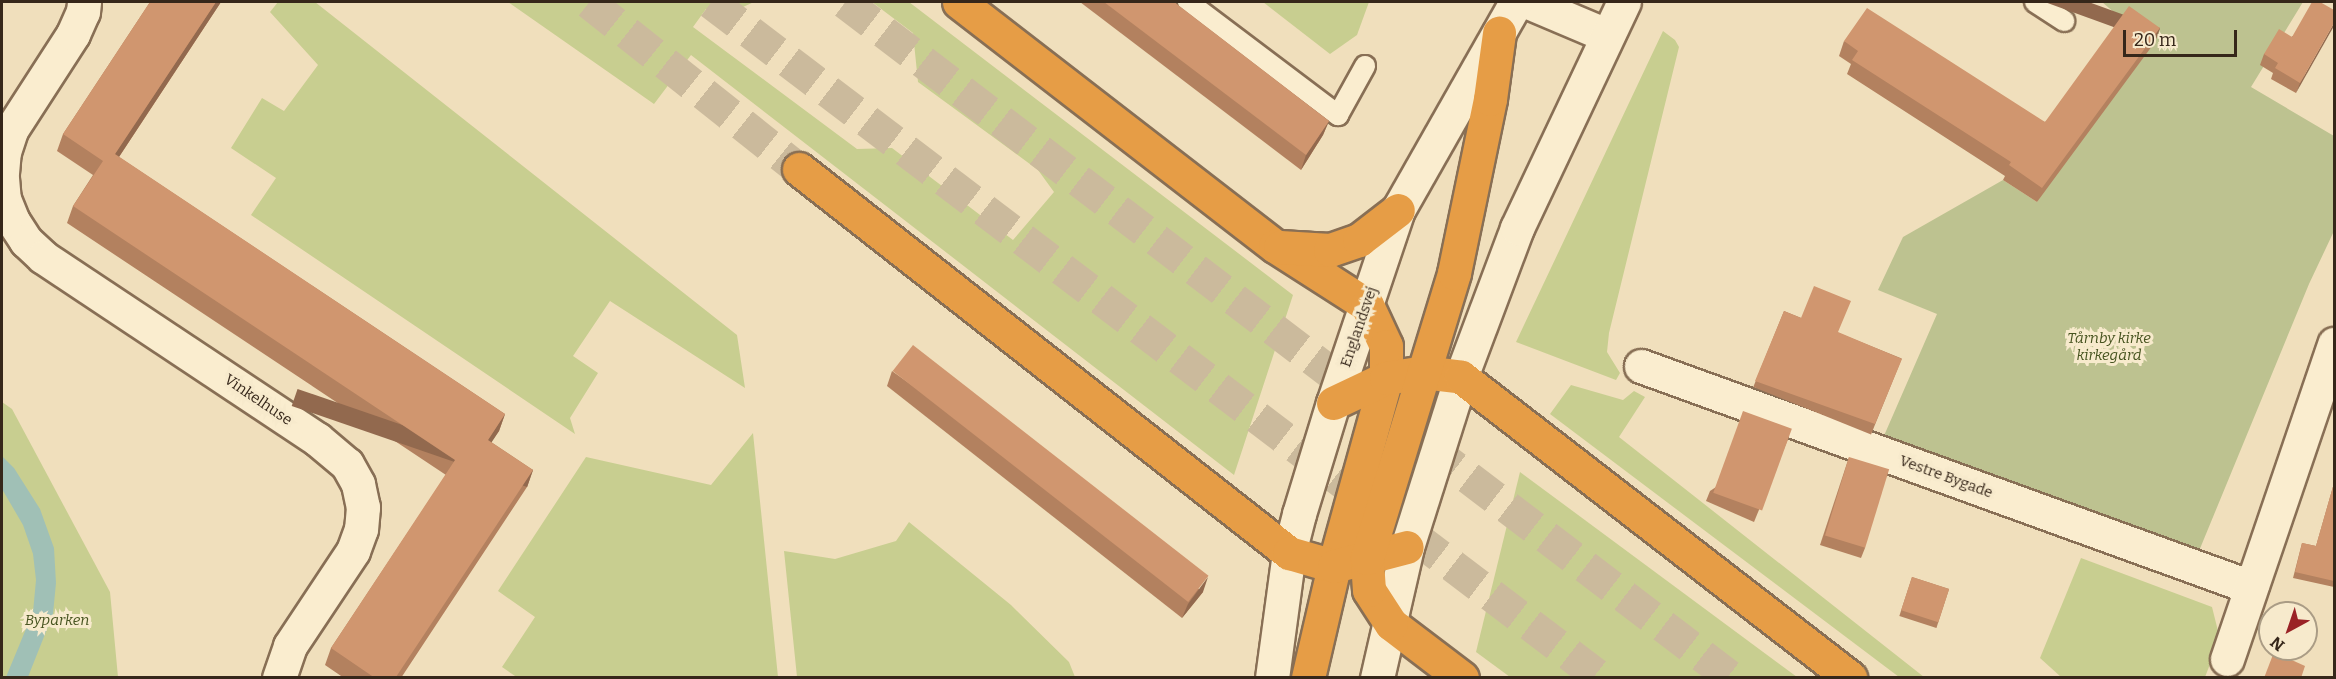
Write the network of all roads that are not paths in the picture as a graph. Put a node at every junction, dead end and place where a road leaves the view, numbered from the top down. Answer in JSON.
{"nodes":[{"id":1,"x":84,"y":2,"type":"edge"},
{"id":2,"x":959,"y":2,"type":"edge"},
{"id":3,"x":1188,"y":2,"type":"edge"},
{"id":4,"x":1516,"y":2,"type":"edge"},
{"id":5,"x":1528,"y":2,"type":"edge"},
{"id":6,"x":1624,"y":2,"type":"edge"},
{"id":7,"x":2035,"y":2,"type":"edge"},
{"id":8,"x":2064,"y":21,"type":"dead end"},
{"id":9,"x":1499,"y":33,"type":"junction"},
{"id":10,"x":1606,"y":35,"type":"junction"},
{"id":11,"x":1365,"y":66,"type":"dead end"},
{"id":12,"x":800,"y":169,"type":"tunnel mouth"},
{"id":13,"x":2,"y":173,"type":"edge"},
{"id":14,"x":2,"y":178,"type":"edge"},
{"id":15,"x":1398,"y":210,"type":"junction"},
{"id":16,"x":1275,"y":246,"type":"junction"},
{"id":17,"x":1367,"y":305,"type":"junction"},
{"id":18,"x":2334,"y":344,"type":"edge"},
{"id":19,"x":1641,"y":366,"type":"dead end"},
{"id":20,"x":1423,"y":372,"type":"junction"},
{"id":21,"x":1461,"y":377,"type":"junction"},
{"id":22,"x":1386,"y":378,"type":"junction"},
{"id":23,"x":1333,"y":403,"type":"junction"},
{"id":24,"x":1407,"y":547,"type":"junction"},
{"id":25,"x":1289,"y":554,"type":"junction"},
{"id":26,"x":1367,"y":558,"type":"junction"},
{"id":27,"x":1334,"y":566,"type":"junction"},
{"id":28,"x":2251,"y":586,"type":"junction"},
{"id":29,"x":1391,"y":624,"type":"junction"},
{"id":30,"x":2227,"y":659,"type":"dead end"},
{"id":31,"x":279,"y":678,"type":"edge"},
{"id":32,"x":1272,"y":678,"type":"edge"},
{"id":33,"x":1308,"y":678,"type":"edge"},
{"id":34,"x":1377,"y":678,"type":"edge"},
{"id":35,"x":1462,"y":678,"type":"edge"},
{"id":36,"x":1850,"y":678,"type":"edge"}],
"edges":[{"from":1,"to":13,"type":"street"},
{"from":2,"to":16,"type":"highway"},
{"from":3,"to":11,"type":"lane"},
{"from":4,"to":9,"type":"street","name":"Englandsvej"},
{"from":5,"to":10,"type":"street"},
{"from":6,"to":10,"type":"street"},
{"from":7,"to":8,"type":"lane"},
{"from":9,"to":15,"type":"street","name":"Englandsvej"},
{"from":9,"to":20,"type":"highway"},
{"from":10,"to":21,"type":"street"},
{"from":12,"to":25,"type":"highway"},
{"from":14,"to":31,"type":"street","name":"Vinkelhuse"},
{"from":15,"to":16,"type":"highway"},
{"from":15,"to":17,"type":"street","name":"Englandsvej"},
{"from":16,"to":17,"type":"highway"},
{"from":17,"to":22,"type":"highway"},
{"from":17,"to":23,"type":"street","name":"Englandsvej"},
{"from":18,"to":28,"type":"street"},
{"from":19,"to":28,"type":"street","name":"Vestre Bygade"},
{"from":20,"to":21,"type":"highway"},
{"from":20,"to":22,"type":"highway"},
{"from":20,"to":26,"type":"highway"},
{"from":21,"to":24,"type":"street"},
{"from":21,"to":36,"type":"highway"},
{"from":22,"to":23,"type":"highway"},
{"from":22,"to":27,"type":"highway"},
{"from":23,"to":25,"type":"street","name":"Englandsvej"},
{"from":24,"to":26,"type":"highway"},
{"from":24,"to":29,"type":"street"},
{"from":25,"to":27,"type":"highway"},
{"from":25,"to":32,"type":"street","name":"Englandsvej"},
{"from":26,"to":27,"type":"highway"},
{"from":26,"to":29,"type":"highway"},
{"from":27,"to":33,"type":"highway"},
{"from":28,"to":30,"type":"street"},
{"from":29,"to":34,"type":"street"},
{"from":29,"to":35,"type":"highway"}]}
